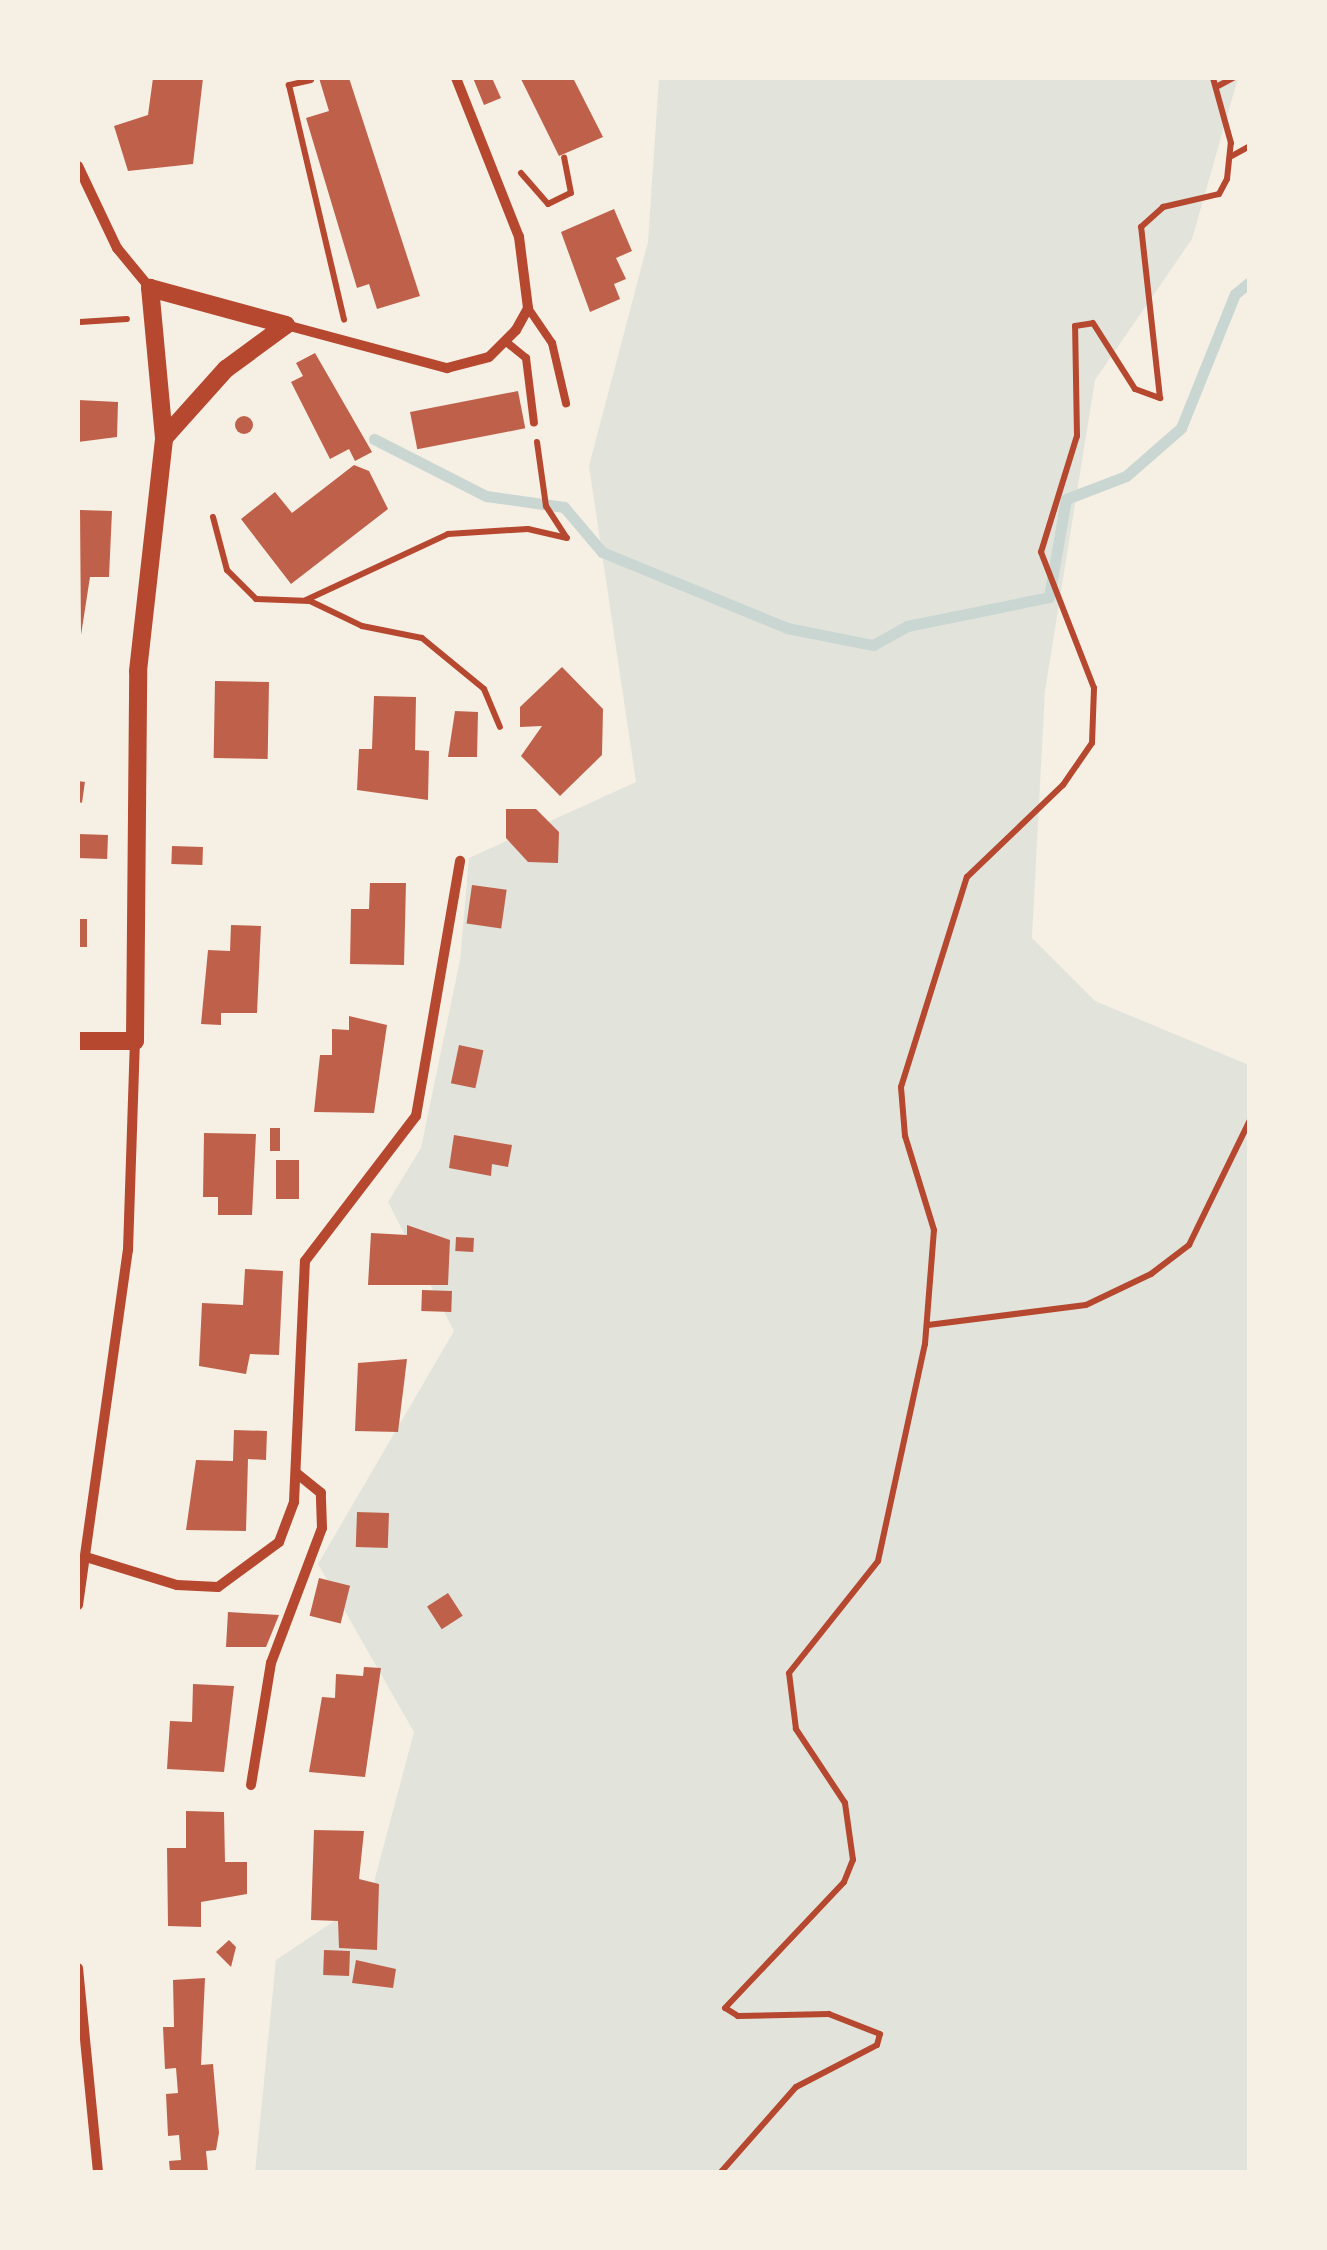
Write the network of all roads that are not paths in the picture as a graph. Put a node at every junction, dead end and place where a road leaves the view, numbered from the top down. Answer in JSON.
{"nodes":[{"id":1,"x":456,"y":78,"type":"edge"},
{"id":2,"x":78,"y":166,"type":"edge"},
{"id":3,"x":150,"y":288,"type":"junction"},
{"id":4,"x":528,"y":308,"type":"junction"},
{"id":5,"x":286,"y":325,"type":"junction"},
{"id":6,"x":505,"y":340,"type":"junction"},
{"id":7,"x":566,"y":403,"type":"dead end"},
{"id":8,"x":534,"y":423,"type":"road end"},
{"id":9,"x":164,"y":438,"type":"junction"},
{"id":10,"x":460,"y":861,"type":"dead end"},
{"id":11,"x":78,"y":1041,"type":"edge"},
{"id":12,"x":136,"y":1042,"type":"junction"},
{"id":13,"x":296,"y":1472,"type":"junction"},
{"id":14,"x":86,"y":1557,"type":"junction"},
{"id":15,"x":78,"y":1605,"type":"edge"},
{"id":16,"x":251,"y":1785,"type":"dead end"},
{"id":17,"x":78,"y":1968,"type":"edge"},
{"id":18,"x":98,"y":2172,"type":"edge"}],
"edges":[{"from":1,"to":4,"type":"street"},
{"from":2,"to":3,"type":"street"},
{"from":3,"to":5,"type":"street"},
{"from":3,"to":9,"type":"street"},
{"from":4,"to":6,"type":"street"},
{"from":4,"to":7,"type":"lane"},
{"from":5,"to":6,"type":"street"},
{"from":5,"to":9,"type":"street"},
{"from":6,"to":8,"type":"lane"},
{"from":9,"to":12,"type":"street"},
{"from":10,"to":13,"type":"street"},
{"from":11,"to":12,"type":"street"},
{"from":12,"to":14,"type":"street"},
{"from":13,"to":14,"type":"street"},
{"from":13,"to":16,"type":"street"},
{"from":14,"to":15,"type":"street"},
{"from":17,"to":18,"type":"street"}]}
